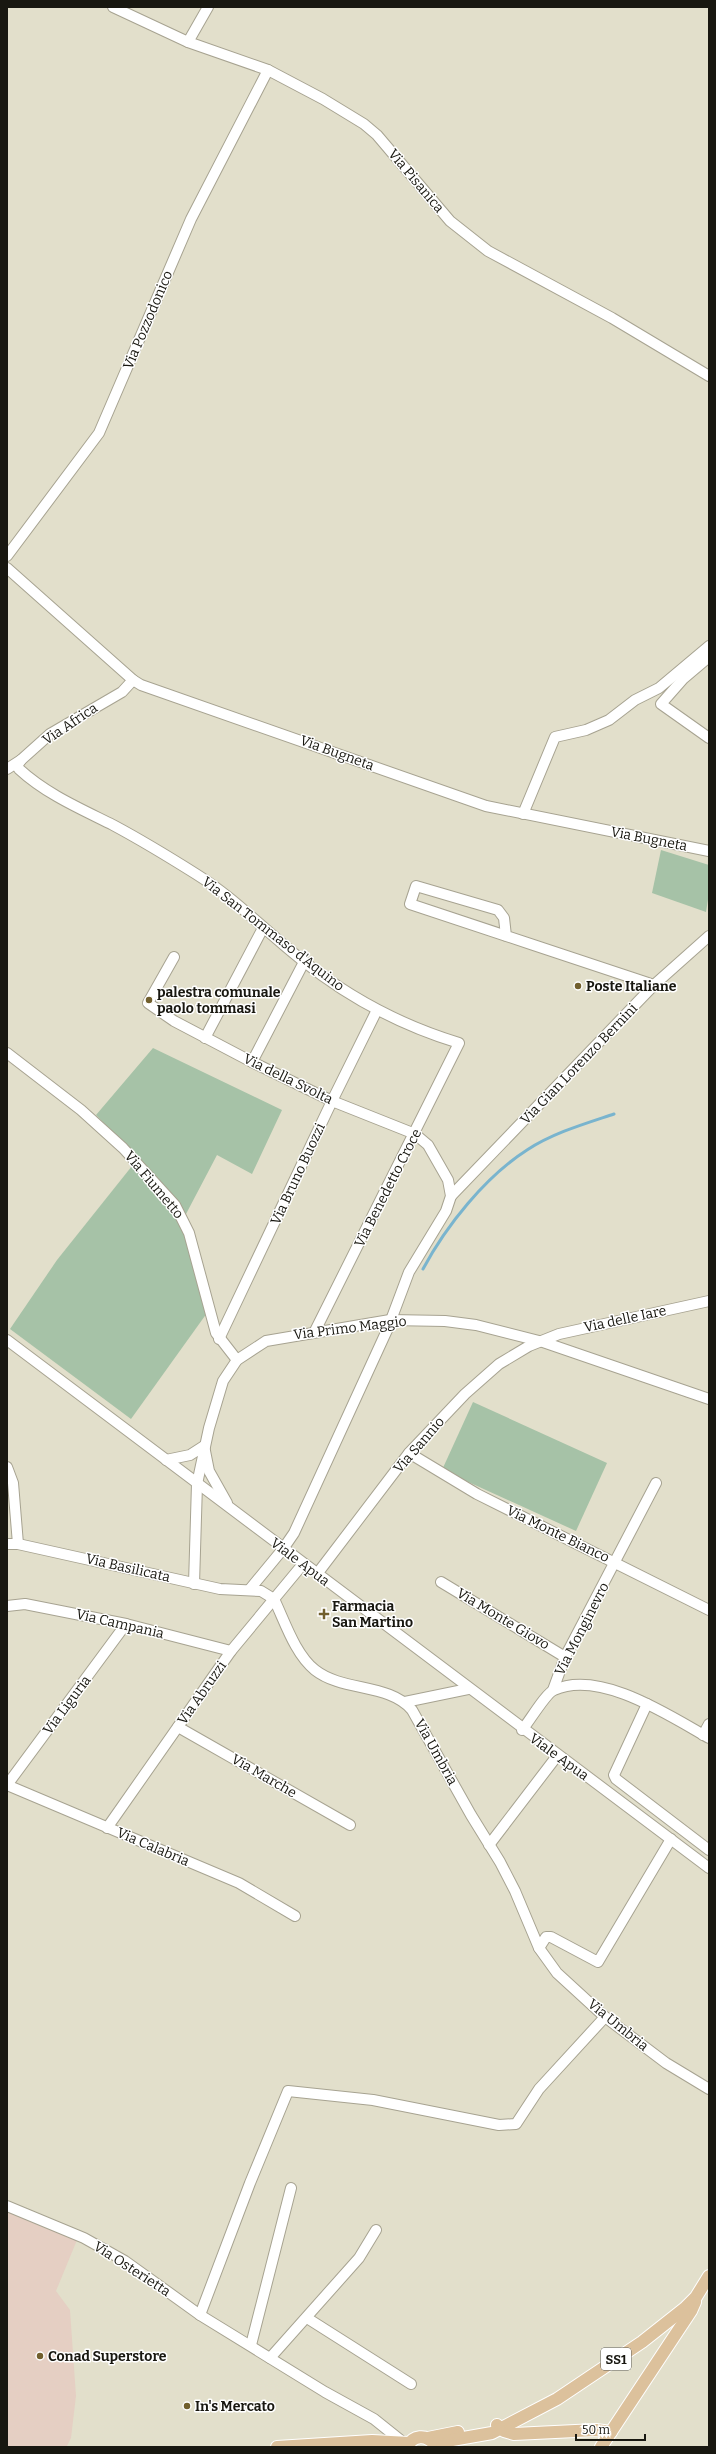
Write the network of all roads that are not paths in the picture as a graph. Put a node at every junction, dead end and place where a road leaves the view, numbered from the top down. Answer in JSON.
{"nodes":[{"id":1,"x":113,"y":7,"type":"edge"},
{"id":2,"x":208,"y":7,"type":"edge"},
{"id":3,"x":188,"y":42,"type":"junction"},
{"id":4,"x":268,"y":70,"type":"junction"},
{"id":5,"x":709,"y":376,"type":"edge"},
{"id":6,"x":7,"y":556,"type":"edge"},
{"id":7,"x":7,"y":568,"type":"edge"},
{"id":8,"x":709,"y":646,"type":"edge"},
{"id":9,"x":709,"y":657,"type":"edge"},
{"id":10,"x":133,"y":680,"type":"junction"},
{"id":11,"x":709,"y":738,"type":"edge"},
{"id":12,"x":21,"y":760,"type":"junction"},
{"id":13,"x":7,"y":769,"type":"edge"},
{"id":14,"x":524,"y":814,"type":"junction"},
{"id":15,"x":709,"y":851,"type":"edge"},
{"id":16,"x":263,"y":928,"type":"junction"},
{"id":17,"x":506,"y":936,"type":"junction"},
{"id":18,"x":709,"y":936,"type":"edge"},
{"id":19,"x":174,"y":957,"type":"dead end"},
{"id":20,"x":304,"y":962,"type":"junction"},
{"id":21,"x":654,"y":985,"type":"junction"},
{"id":22,"x":377,"y":1010,"type":"junction"},
{"id":23,"x":205,"y":1038,"type":"junction"},
{"id":24,"x":459,"y":1043,"type":"joint"},
{"id":25,"x":7,"y":1053,"type":"edge"},
{"id":26,"x":252,"y":1062,"type":"junction"},
{"id":27,"x":332,"y":1101,"type":"junction"},
{"id":28,"x":415,"y":1134,"type":"junction"},
{"id":29,"x":451,"y":1196,"type":"junction"},
{"id":30,"x":709,"y":1301,"type":"edge"},
{"id":31,"x":390,"y":1320,"type":"junction"},
{"id":32,"x":315,"y":1332,"type":"junction"},
{"id":33,"x":219,"y":1339,"type":"junction"},
{"id":34,"x":7,"y":1340,"type":"edge"},
{"id":35,"x":543,"y":1342,"type":"junction"},
{"id":36,"x":237,"y":1360,"type":"junction"},
{"id":37,"x":709,"y":1399,"type":"edge"},
{"id":38,"x":204,"y":1446,"type":"junction"},
{"id":39,"x":409,"y":1453,"type":"junction"},
{"id":40,"x":166,"y":1460,"type":"junction"},
{"id":41,"x":7,"y":1467,"type":"edge"},
{"id":42,"x":656,"y":1483,"type":"dead end"},
{"id":43,"x":197,"y":1484,"type":"junction"},
{"id":44,"x":231,"y":1509,"type":"junction"},
{"id":45,"x":7,"y":1544,"type":"edge"},
{"id":46,"x":18,"y":1544,"type":"junction"},
{"id":47,"x":283,"y":1549,"type":"junction"},
{"id":48,"x":616,"y":1562,"type":"junction"},
{"id":49,"x":303,"y":1564,"type":"junction"},
{"id":50,"x":317,"y":1574,"type":"junction"},
{"id":51,"x":440,"y":1582,"type":"dead end"},
{"id":52,"x":194,"y":1584,"type":"junction"},
{"id":53,"x":250,"y":1589,"type":"junction"},
{"id":54,"x":274,"y":1599,"type":"junction"},
{"id":55,"x":7,"y":1606,"type":"edge"},
{"id":56,"x":709,"y":1610,"type":"edge"},
{"id":57,"x":126,"y":1624,"type":"junction"},
{"id":58,"x":231,"y":1651,"type":"junction"},
{"id":59,"x":565,"y":1657,"type":"junction"},
{"id":60,"x":468,"y":1689,"type":"junction"},
{"id":61,"x":553,"y":1690,"type":"junction"},
{"id":62,"x":405,"y":1702,"type":"junction"},
{"id":63,"x":647,"y":1704,"type":"junction"},
{"id":64,"x":709,"y":1724,"type":"edge"},
{"id":65,"x":178,"y":1727,"type":"junction"},
{"id":66,"x":522,"y":1730,"type":"junction"},
{"id":67,"x":706,"y":1737,"type":"edge"},
{"id":68,"x":557,"y":1756,"type":"junction"},
{"id":69,"x":7,"y":1785,"type":"edge"},
{"id":70,"x":350,"y":1825,"type":"dead end"},
{"id":71,"x":107,"y":1828,"type":"junction"},
{"id":72,"x":671,"y":1839,"type":"junction"},
{"id":73,"x":489,"y":1845,"type":"junction"},
{"id":74,"x":709,"y":1850,"type":"edge"},
{"id":75,"x":709,"y":1868,"type":"edge"},
{"id":76,"x":295,"y":1916,"type":"dead end"},
{"id":77,"x":539,"y":1948,"type":"junction"},
{"id":78,"x":605,"y":2017,"type":"junction"},
{"id":79,"x":709,"y":2089,"type":"edge"},
{"id":80,"x":292,"y":2188,"type":"dead end"},
{"id":81,"x":7,"y":2206,"type":"edge"},
{"id":82,"x":376,"y":2230,"type":"dead end"},
{"id":83,"x":709,"y":2276,"type":"edge"},
{"id":84,"x":696,"y":2297,"type":"junction"},
{"id":85,"x":200,"y":2316,"type":"junction"},
{"id":86,"x":307,"y":2318,"type":"junction"},
{"id":87,"x":251,"y":2345,"type":"junction"},
{"id":88,"x":270,"y":2358,"type":"junction"},
{"id":89,"x":411,"y":2384,"type":"dead end"},
{"id":90,"x":499,"y":2427,"type":"junction"},
{"id":91,"x":610,"y":2432,"type":"junction"},
{"id":92,"x":432,"y":2443,"type":"edge"},
{"id":93,"x":353,"y":2444,"type":"junction"},
{"id":94,"x":407,"y":2444,"type":"edge"},
{"id":95,"x":277,"y":2447,"type":"edge"},
{"id":96,"x":371,"y":2447,"type":"edge"},
{"id":97,"x":442,"y":2447,"type":"edge"},
{"id":98,"x":601,"y":2447,"type":"edge"}],
"edges":[{"from":1,"to":3,"type":"street","name":"Via Pisanica"},
{"from":2,"to":3,"type":"street"},
{"from":3,"to":4,"type":"street","name":"Via Pisanica"},
{"from":4,"to":5,"type":"street","name":"Via Pisanica"},
{"from":4,"to":6,"type":"street","name":"Via Pozzodonico"},
{"from":7,"to":10,"type":"street","name":"Via Bugneta"},
{"from":8,"to":14,"type":"street"},
{"from":9,"to":11,"type":"street"},
{"from":10,"to":12,"type":"street","name":"Via Africa"},
{"from":10,"to":14,"type":"street","name":"Via Bugneta"},
{"from":12,"to":13,"type":"street","name":"Via Africa"},
{"from":12,"to":16,"type":"street","name":"Via San Tommaso d'Aquino"},
{"from":14,"to":15,"type":"street","name":"Via Bugneta"},
{"from":16,"to":20,"type":"street","name":"Via San Tommaso d'Aquino"},
{"from":16,"to":23,"type":"street"},
{"from":17,"to":17,"type":"street"},
{"from":17,"to":21,"type":"street"},
{"from":18,"to":21,"type":"street","name":"Via Gian Lorenzo Bernini"},
{"from":19,"to":23,"type":"street","name":"Via della Svolta"},
{"from":20,"to":22,"type":"street","name":"Via San Tommaso d'Aquino"},
{"from":20,"to":26,"type":"street"},
{"from":21,"to":29,"type":"street","name":"Via Gian Lorenzo Bernini"},
{"from":22,"to":24,"type":"street","name":"Via San Tommaso d'Aquino"},
{"from":22,"to":27,"type":"street","name":"Via Bruno Buozzi"},
{"from":23,"to":26,"type":"street","name":"Via della Svolta"},
{"from":24,"to":28,"type":"street","name":"Via Benedetto Croce"},
{"from":25,"to":33,"type":"street","name":"Via Fiumetto"},
{"from":26,"to":27,"type":"street","name":"Via della Svolta"},
{"from":27,"to":28,"type":"street","name":"Via della Svolta"},
{"from":27,"to":33,"type":"street","name":"Via Bruno Buozzi"},
{"from":28,"to":29,"type":"street","name":"Via della Svolta"},
{"from":28,"to":32,"type":"street","name":"Via Benedetto Croce"},
{"from":29,"to":31,"type":"street"},
{"from":30,"to":35,"type":"street","name":"Via delle Iare"},
{"from":31,"to":32,"type":"street","name":"Via Primo Maggio"},
{"from":31,"to":35,"type":"street","name":"Via Primo Maggio"},
{"from":31,"to":47,"type":"street"},
{"from":32,"to":36,"type":"street","name":"Via Primo Maggio"},
{"from":33,"to":36,"type":"street","name":"Via Fiumetto"},
{"from":34,"to":40,"type":"street","name":"Viale Apua"},
{"from":35,"to":37,"type":"street","name":"Via Primo Maggio"},
{"from":35,"to":39,"type":"street","name":"Via Sannio"},
{"from":36,"to":38,"type":"street","name":"Via Primo Maggio"},
{"from":38,"to":40,"type":"street"},
{"from":38,"to":43,"type":"street","name":"Via Primo Maggio"},
{"from":38,"to":44,"type":"street"},
{"from":39,"to":48,"type":"street","name":"Via Monte Bianco"},
{"from":39,"to":50,"type":"street","name":"Via Sannio"},
{"from":40,"to":43,"type":"street","name":"Viale Apua"},
{"from":41,"to":46,"type":"street"},
{"from":42,"to":48,"type":"street","name":"Via Monginevro"},
{"from":43,"to":44,"type":"street","name":"Viale Apua"},
{"from":43,"to":52,"type":"street","name":"Via Primo Maggio"},
{"from":44,"to":47,"type":"street","name":"Viale Apua"},
{"from":45,"to":46,"type":"street","name":"Via Basilicata"},
{"from":46,"to":52,"type":"street","name":"Via Basilicata"},
{"from":47,"to":49,"type":"street","name":"Viale Apua"},
{"from":47,"to":53,"type":"street"},
{"from":48,"to":56,"type":"street","name":"Via Monte Bianco"},
{"from":48,"to":59,"type":"street","name":"Via Monginevro"},
{"from":49,"to":50,"type":"street","name":"Viale Apua"},
{"from":49,"to":54,"type":"street","name":"Via Abruzzi"},
{"from":50,"to":60,"type":"street","name":"Viale Apua"},
{"from":51,"to":59,"type":"street","name":"Via Monte Giovo"},
{"from":52,"to":53,"type":"street","name":"Via Basilicata"},
{"from":53,"to":54,"type":"street","name":"Via Basilicata"},
{"from":54,"to":58,"type":"street","name":"Via Abruzzi"},
{"from":54,"to":62,"type":"street"},
{"from":55,"to":57,"type":"street","name":"Via Campania"},
{"from":57,"to":58,"type":"street","name":"Via Campania"},
{"from":57,"to":69,"type":"street","name":"Via Liguria"},
{"from":58,"to":65,"type":"street","name":"Via Abruzzi"},
{"from":59,"to":61,"type":"street","name":"Via Monginevro"},
{"from":60,"to":62,"type":"street","name":"Via Umbria"},
{"from":60,"to":66,"type":"street","name":"Viale Apua"},
{"from":61,"to":63,"type":"street"},
{"from":61,"to":66,"type":"street","name":"Via Monginevro"},
{"from":62,"to":73,"type":"street","name":"Via Umbria"},
{"from":63,"to":67,"type":"street"},
{"from":63,"to":74,"type":"street"},
{"from":64,"to":67,"type":"street"},
{"from":65,"to":70,"type":"street","name":"Via Marche"},
{"from":65,"to":71,"type":"street","name":"Via Abruzzi"},
{"from":66,"to":68,"type":"street","name":"Viale Apua"},
{"from":68,"to":72,"type":"street","name":"Viale Apua"},
{"from":68,"to":73,"type":"street"},
{"from":69,"to":71,"type":"street","name":"Via Calabria"},
{"from":71,"to":76,"type":"street","name":"Via Calabria"},
{"from":72,"to":75,"type":"street","name":"Viale Apua"},
{"from":72,"to":77,"type":"street"},
{"from":73,"to":77,"type":"street","name":"Via Umbria"},
{"from":77,"to":78,"type":"street","name":"Via Umbria"},
{"from":78,"to":79,"type":"street","name":"Via Umbria"},
{"from":78,"to":85,"type":"street"},
{"from":80,"to":87,"type":"street"},
{"from":81,"to":85,"type":"street","name":"Via Osterietta"},
{"from":82,"to":86,"type":"street"},
{"from":83,"to":84,"type":"main road","number":"SS1"},
{"from":84,"to":90,"type":"main road","number":"SS1"},
{"from":84,"to":91,"type":"main road"},
{"from":85,"to":87,"type":"street","name":"Via Osterietta"},
{"from":86,"to":88,"type":"street"},
{"from":86,"to":89,"type":"street"},
{"from":87,"to":88,"type":"street","name":"Via Osterietta"},
{"from":88,"to":94,"type":"street","name":"Via Osterietta"},
{"from":90,"to":91,"type":"main road"},
{"from":90,"to":92,"type":"main road","number":"SS1"},
{"from":90,"to":97,"type":"main road","number":"SS1"},
{"from":91,"to":98,"type":"main road"},
{"from":92,"to":94,"type":"main road"},
{"from":93,"to":94,"type":"main road"},
{"from":93,"to":95,"type":"main road"},
{"from":93,"to":96,"type":"main road"}]}
